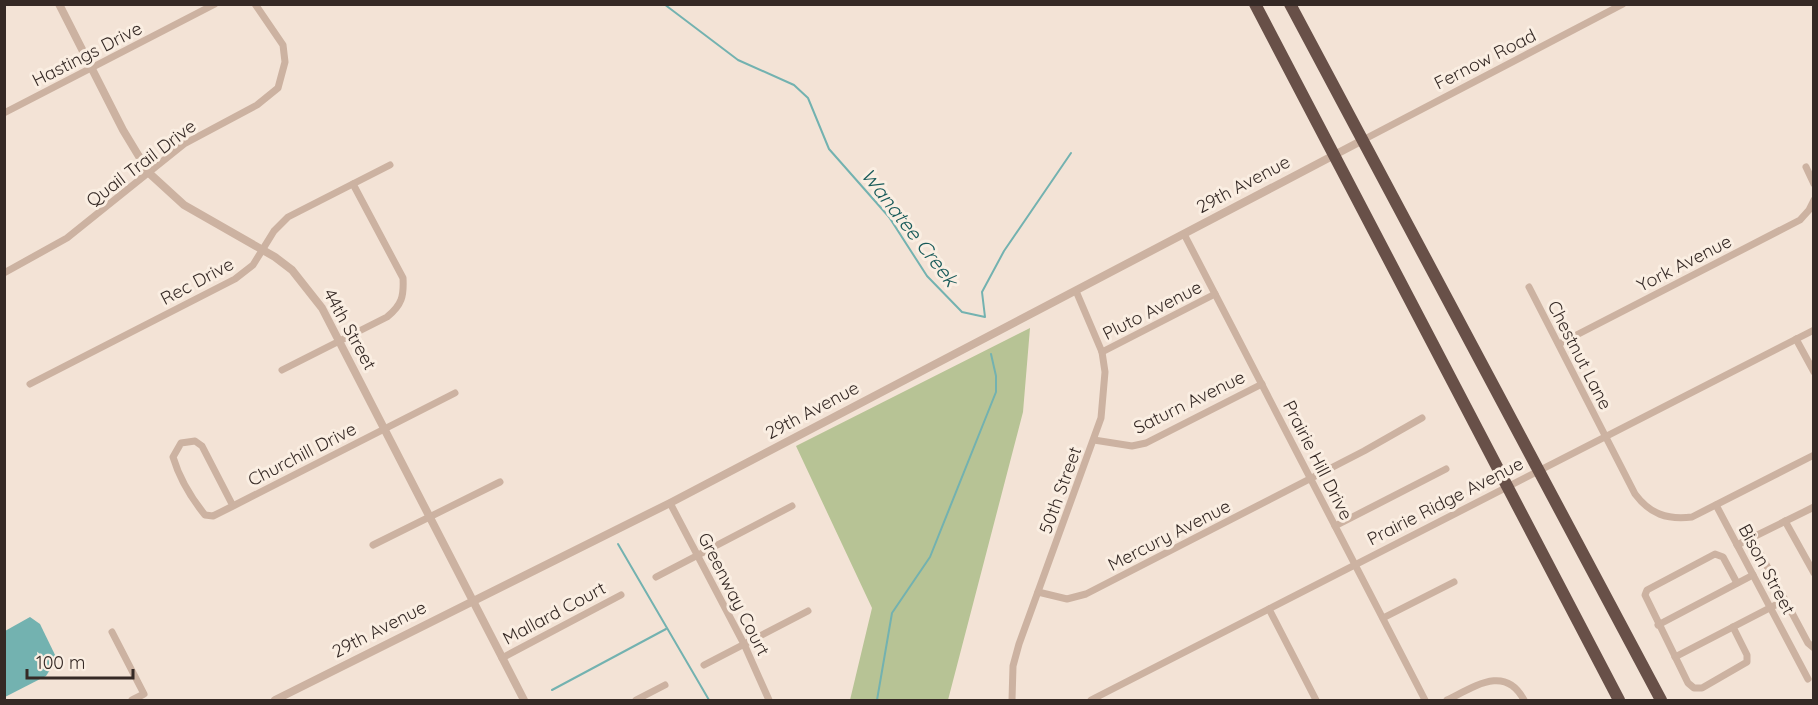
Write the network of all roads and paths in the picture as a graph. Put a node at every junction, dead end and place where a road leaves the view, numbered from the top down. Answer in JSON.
{"nodes":[{"id":1,"x":59,"y":4,"type":"edge"},
{"id":2,"x":215,"y":4,"type":"edge"},
{"id":3,"x":255,"y":4,"type":"edge"},
{"id":4,"x":1255,"y":4,"type":"edge"},
{"id":5,"x":1290,"y":4,"type":"edge"},
{"id":6,"x":1623,"y":4,"type":"edge"},
{"id":7,"x":92,"y":68,"type":"junction"},
{"id":8,"x":4,"y":113,"type":"edge"},
{"id":9,"x":1361,"y":141,"type":"junction"},
{"id":10,"x":1334,"y":155,"type":"junction"},
{"id":11,"x":390,"y":165,"type":"dead end"},
{"id":12,"x":1806,"y":167,"type":"dead end"},
{"id":13,"x":149,"y":172,"type":"junction"},
{"id":14,"x":353,"y":184,"type":"junction"},
{"id":15,"x":1814,"y":184,"type":"edge"},
{"id":16,"x":1814,"y":200,"type":"edge"},
{"id":17,"x":1185,"y":234,"type":"junction"},
{"id":18,"x":262,"y":249,"type":"junction"},
{"id":19,"x":4,"y":273,"type":"edge"},
{"id":20,"x":1529,"y":287,"type":"dead end"},
{"id":21,"x":1076,"y":291,"type":"junction"},
{"id":22,"x":1215,"y":294,"type":"junction"},
{"id":23,"x":1814,"y":330,"type":"edge"},
{"id":24,"x":1796,"y":339,"type":"junction"},
{"id":25,"x":340,"y":341,"type":"junction"},
{"id":26,"x":1559,"y":344,"type":"junction"},
{"id":27,"x":1102,"y":352,"type":"junction"},
{"id":28,"x":282,"y":370,"type":"dead end"},
{"id":29,"x":1814,"y":372,"type":"edge"},
{"id":30,"x":30,"y":384,"type":"dead end"},
{"id":31,"x":1262,"y":384,"type":"junction"},
{"id":32,"x":455,"y":393,"type":"dead end"},
{"id":33,"x":1422,"y":418,"type":"dead end"},
{"id":34,"x":385,"y":429,"type":"junction"},
{"id":35,"x":1605,"y":436,"type":"junction"},
{"id":36,"x":1094,"y":440,"type":"junction"},
{"id":37,"x":1814,"y":455,"type":"edge"},
{"id":38,"x":1446,"y":469,"type":"dead end"},
{"id":39,"x":1539,"y":470,"type":"junction"},
{"id":40,"x":1311,"y":479,"type":"junction"},
{"id":41,"x":500,"y":482,"type":"dead end"},
{"id":42,"x":1506,"y":486,"type":"junction"},
{"id":43,"x":670,"y":503,"type":"junction"},
{"id":44,"x":1716,"y":505,"type":"junction"},
{"id":45,"x":233,"y":506,"type":"junction"},
{"id":46,"x":792,"y":506,"type":"dead end"},
{"id":47,"x":1814,"y":507,"type":"edge"},
{"id":48,"x":430,"y":517,"type":"junction"},
{"id":49,"x":1785,"y":521,"type":"junction"},
{"id":50,"x":1335,"y":526,"type":"junction"},
{"id":51,"x":1752,"y":538,"type":"junction"},
{"id":52,"x":374,"y":545,"type":"dead end"},
{"id":53,"x":1737,"y":545,"type":"junction"},
{"id":54,"x":697,"y":555,"type":"junction"},
{"id":55,"x":1355,"y":564,"type":"junction"},
{"id":56,"x":1814,"y":573,"type":"edge"},
{"id":57,"x":1753,"y":575,"type":"junction"},
{"id":58,"x":656,"y":577,"type":"dead end"},
{"id":59,"x":1454,"y":582,"type":"dead end"},
{"id":60,"x":1737,"y":584,"type":"junction"},
{"id":61,"x":1038,"y":592,"type":"junction"},
{"id":62,"x":621,"y":595,"type":"dead end"},
{"id":63,"x":472,"y":600,"type":"junction"},
{"id":64,"x":1785,"y":600,"type":"junction"},
{"id":65,"x":1770,"y":607,"type":"junction"},
{"id":66,"x":1269,"y":609,"type":"junction"},
{"id":67,"x":808,"y":611,"type":"dead end"},
{"id":68,"x":1383,"y":618,"type":"junction"},
{"id":69,"x":1658,"y":625,"type":"junction"},
{"id":70,"x":1732,"y":627,"type":"junction"},
{"id":71,"x":112,"y":632,"type":"dead end"},
{"id":72,"x":744,"y":644,"type":"junction"},
{"id":73,"x":1814,"y":648,"type":"edge"},
{"id":74,"x":502,"y":657,"type":"junction"},
{"id":75,"x":1675,"y":657,"type":"junction"},
{"id":76,"x":704,"y":665,"type":"dead end"},
{"id":77,"x":1808,"y":679,"type":"dead end"},
{"id":78,"x":665,"y":685,"type":"dead end"},
{"id":79,"x":132,"y":700,"type":"edge"},
{"id":80,"x":275,"y":700,"type":"edge"},
{"id":81,"x":524,"y":700,"type":"edge"},
{"id":82,"x":636,"y":700,"type":"edge"},
{"id":83,"x":769,"y":700,"type":"edge"},
{"id":84,"x":1012,"y":700,"type":"edge"},
{"id":85,"x":1091,"y":700,"type":"edge"},
{"id":86,"x":1316,"y":700,"type":"edge"},
{"id":87,"x":1425,"y":700,"type":"edge"},
{"id":88,"x":1447,"y":700,"type":"edge"},
{"id":89,"x":1524,"y":700,"type":"edge"},
{"id":90,"x":1619,"y":700,"type":"edge"},
{"id":91,"x":1660,"y":700,"type":"edge"}],
"edges":[{"from":1,"to":7,"type":"street","name":"44th Street"},
{"from":2,"to":7,"type":"street","name":"Hastings Drive"},
{"from":3,"to":13,"type":"street","name":"Quail Trail Drive"},
{"from":4,"to":10,"type":"highway"},
{"from":5,"to":9,"type":"highway"},
{"from":6,"to":9,"type":"street","name":"Fernow Road"},
{"from":7,"to":8,"type":"street","name":"Hastings Drive"},
{"from":7,"to":13,"type":"street","name":"44th Street"},
{"from":9,"to":10,"type":"street","name":"29th Avenue"},
{"from":9,"to":39,"type":"highway"},
{"from":10,"to":17,"type":"street","name":"29th Avenue"},
{"from":10,"to":42,"type":"highway"},
{"from":11,"to":14,"type":"street","name":"Rec Drive"},
{"from":12,"to":15,"type":"street"},
{"from":13,"to":18,"type":"street","name":"44th Street"},
{"from":13,"to":19,"type":"street","name":"Quail Trail Drive"},
{"from":14,"to":18,"type":"street","name":"Rec Drive"},
{"from":14,"to":25,"type":"street"},
{"from":16,"to":26,"type":"street","name":"York Avenue"},
{"from":17,"to":21,"type":"street","name":"29th Avenue"},
{"from":17,"to":22,"type":"street","name":"Prairie Hill Drive"},
{"from":18,"to":25,"type":"street","name":"44th Street"},
{"from":18,"to":30,"type":"street","name":"Rec Drive"},
{"from":20,"to":26,"type":"street","name":"Chestnut Lane"},
{"from":21,"to":27,"type":"street","name":"50th Street"},
{"from":21,"to":43,"type":"street","name":"29th Avenue"},
{"from":22,"to":27,"type":"street","name":"Pluto Avenue"},
{"from":22,"to":31,"type":"street","name":"Prairie Hill Drive"},
{"from":23,"to":24,"type":"street","name":"Prairie Ridge Avenue"},
{"from":24,"to":29,"type":"street"},
{"from":24,"to":35,"type":"street","name":"Prairie Ridge Avenue"},
{"from":25,"to":28,"type":"street"},
{"from":25,"to":34,"type":"street","name":"44th Street"},
{"from":26,"to":35,"type":"street","name":"Chestnut Lane"},
{"from":27,"to":36,"type":"street","name":"50th Street"},
{"from":31,"to":36,"type":"street","name":"Saturn Avenue"},
{"from":31,"to":40,"type":"street","name":"Prairie Hill Drive"},
{"from":32,"to":34,"type":"street","name":"Churchill Drive"},
{"from":33,"to":40,"type":"street","name":"Mercury Avenue"},
{"from":34,"to":45,"type":"street","name":"Churchill Drive"},
{"from":34,"to":48,"type":"street","name":"44th Street"},
{"from":35,"to":39,"type":"street","name":"Prairie Ridge Avenue"},
{"from":35,"to":44,"type":"street","name":"Chestnut Lane"},
{"from":36,"to":61,"type":"street","name":"50th Street"},
{"from":37,"to":44,"type":"street","name":"Chestnut Lane"},
{"from":38,"to":50,"type":"street"},
{"from":39,"to":42,"type":"street","name":"Prairie Ridge Avenue"},
{"from":39,"to":91,"type":"highway"},
{"from":40,"to":50,"type":"street","name":"Prairie Hill Drive"},
{"from":40,"to":61,"type":"street","name":"Mercury Avenue"},
{"from":41,"to":48,"type":"street"},
{"from":42,"to":55,"type":"street","name":"Prairie Ridge Avenue"},
{"from":42,"to":90,"type":"highway"},
{"from":43,"to":54,"type":"street","name":"Greenway Court"},
{"from":43,"to":63,"type":"street","name":"29th Avenue"},
{"from":44,"to":53,"type":"street","name":"Bison Street"},
{"from":45,"to":45,"type":"street","name":"Churchill Drive"},
{"from":46,"to":54,"type":"street"},
{"from":47,"to":49,"type":"street"},
{"from":48,"to":52,"type":"street"},
{"from":48,"to":63,"type":"street","name":"44th Street"},
{"from":49,"to":51,"type":"street"},
{"from":49,"to":56,"type":"street"},
{"from":50,"to":55,"type":"street","name":"Prairie Hill Drive"},
{"from":51,"to":53,"type":"street"},
{"from":51,"to":64,"type":"street"},
{"from":53,"to":57,"type":"street","name":"Bison Street"},
{"from":54,"to":58,"type":"street"},
{"from":54,"to":72,"type":"street","name":"Greenway Court"},
{"from":55,"to":66,"type":"street","name":"Prairie Ridge Avenue"},
{"from":55,"to":68,"type":"street","name":"Prairie Hill Drive"},
{"from":57,"to":60,"type":"street"},
{"from":57,"to":65,"type":"street","name":"Bison Street"},
{"from":59,"to":68,"type":"street"},
{"from":60,"to":69,"type":"street"},
{"from":60,"to":69,"type":"street"},
{"from":61,"to":84,"type":"street","name":"50th Street"},
{"from":62,"to":74,"type":"street","name":"Mallard Court"},
{"from":63,"to":74,"type":"street","name":"44th Street"},
{"from":63,"to":80,"type":"street","name":"29th Avenue"},
{"from":64,"to":65,"type":"street"},
{"from":64,"to":73,"type":"street"},
{"from":65,"to":70,"type":"street"},
{"from":65,"to":77,"type":"street","name":"Bison Street"},
{"from":66,"to":85,"type":"street","name":"Prairie Ridge Avenue"},
{"from":66,"to":86,"type":"street"},
{"from":67,"to":72,"type":"street"},
{"from":68,"to":87,"type":"street","name":"Prairie Hill Drive"},
{"from":69,"to":75,"type":"street"},
{"from":70,"to":75,"type":"street"},
{"from":70,"to":75,"type":"street"},
{"from":71,"to":79,"type":"street"},
{"from":72,"to":76,"type":"street"},
{"from":72,"to":83,"type":"street","name":"Greenway Court"},
{"from":74,"to":81,"type":"street","name":"44th Street"},
{"from":78,"to":82,"type":"street"},
{"from":88,"to":89,"type":"street"}]}
